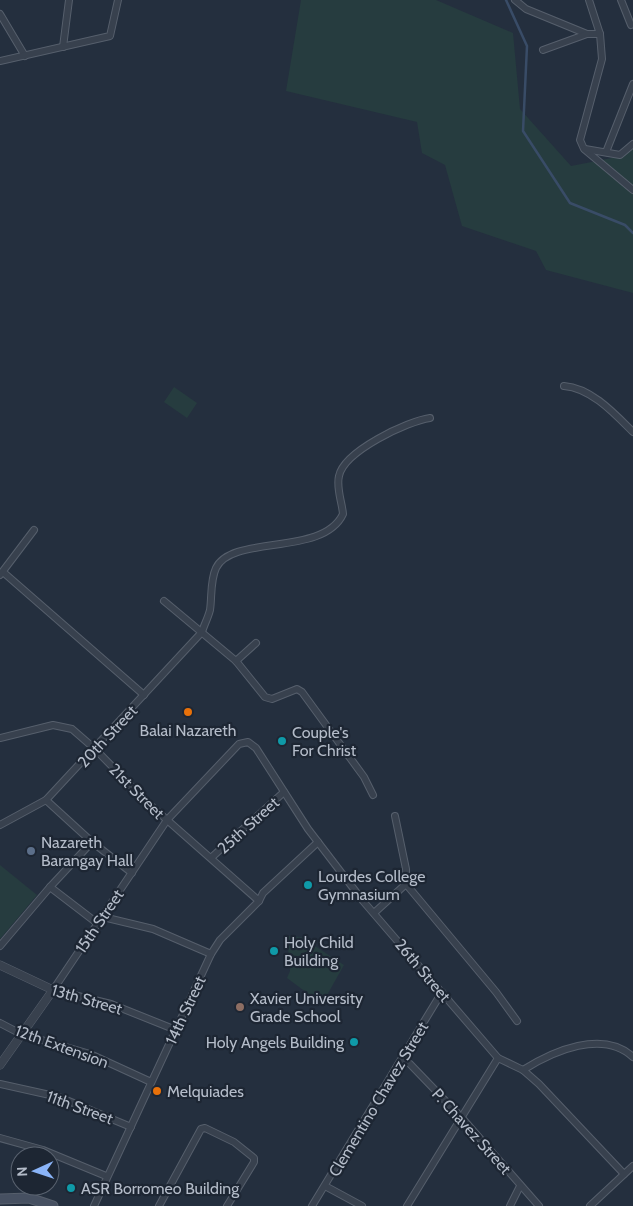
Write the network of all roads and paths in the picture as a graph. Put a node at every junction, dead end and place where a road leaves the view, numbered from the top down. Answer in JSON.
{"nodes":[{"id":1,"x":69,"y":0,"type":"edge"},
{"id":2,"x":118,"y":0,"type":"edge"},
{"id":3,"x":515,"y":0,"type":"edge"},
{"id":4,"x":588,"y":0,"type":"edge"},
{"id":5,"x":621,"y":0,"type":"edge"},
{"id":6,"x":0,"y":14,"type":"edge"},
{"id":7,"x":631,"y":25,"type":"dead end"},
{"id":8,"x":587,"y":34,"type":"junction"},
{"id":9,"x":600,"y":34,"type":"junction"},
{"id":10,"x":63,"y":47,"type":"junction"},
{"id":11,"x":543,"y":50,"type":"dead end"},
{"id":12,"x":25,"y":56,"type":"junction"},
{"id":13,"x":0,"y":61,"type":"edge"},
{"id":14,"x":633,"y":84,"type":"edge"},
{"id":15,"x":633,"y":144,"type":"edge"},
{"id":16,"x":584,"y":149,"type":"junction"},
{"id":17,"x":606,"y":152,"type":"junction"},
{"id":18,"x":633,"y":190,"type":"edge"},
{"id":19,"x":564,"y":386,"type":"dead end"},
{"id":20,"x":430,"y":418,"type":"dead end"},
{"id":21,"x":633,"y":432,"type":"edge"},
{"id":22,"x":34,"y":530,"type":"dead end"},
{"id":23,"x":1,"y":574,"type":"edge"},
{"id":24,"x":164,"y":601,"type":"dead end"},
{"id":25,"x":202,"y":632,"type":"junction"},
{"id":26,"x":256,"y":643,"type":"dead end"},
{"id":27,"x":236,"y":661,"type":"junction"},
{"id":28,"x":144,"y":695,"type":"junction"},
{"id":29,"x":0,"y":738,"type":"edge"},
{"id":30,"x":248,"y":742,"type":"joint"},
{"id":31,"x":95,"y":749,"type":"junction"},
{"id":32,"x":284,"y":792,"type":"junction"},
{"id":33,"x":373,"y":795,"type":"dead end"},
{"id":34,"x":46,"y":800,"type":"junction"},
{"id":35,"x":395,"y":816,"type":"dead end"},
{"id":36,"x":167,"y":820,"type":"junction"},
{"id":37,"x":0,"y":825,"type":"edge"},
{"id":38,"x":92,"y":842,"type":"junction"},
{"id":39,"x":318,"y":842,"type":"junction"},
{"id":40,"x":212,"y":857,"type":"junction"},
{"id":41,"x":132,"y":873,"type":"junction"},
{"id":42,"x":406,"y":884,"type":"junction"},
{"id":43,"x":50,"y":887,"type":"junction"},
{"id":44,"x":259,"y":901,"type":"junction"},
{"id":45,"x":374,"y":913,"type":"junction"},
{"id":46,"x":103,"y":917,"type":"junction"},
{"id":47,"x":98,"y":923,"type":"junction"},
{"id":48,"x":0,"y":946,"type":"edge"},
{"id":49,"x":211,"y":954,"type":"junction"},
{"id":50,"x":0,"y":965,"type":"edge"},
{"id":51,"x":53,"y":990,"type":"junction"},
{"id":52,"x":442,"y":992,"type":"junction"},
{"id":53,"x":517,"y":1021,"type":"dead end"},
{"id":54,"x":0,"y":1023,"type":"edge"},
{"id":55,"x":176,"y":1030,"type":"junction"},
{"id":56,"x":21,"y":1034,"type":"junction"},
{"id":57,"x":633,"y":1057,"type":"edge"},
{"id":58,"x":498,"y":1058,"type":"junction"},
{"id":59,"x":402,"y":1060,"type":"junction"},
{"id":60,"x":0,"y":1065,"type":"edge"},
{"id":61,"x":523,"y":1070,"type":"junction"},
{"id":62,"x":150,"y":1082,"type":"junction"},
{"id":63,"x":0,"y":1084,"type":"edge"},
{"id":64,"x":462,"y":1118,"type":"junction"},
{"id":65,"x":131,"y":1127,"type":"junction"},
{"id":66,"x":0,"y":1138,"type":"edge"},
{"id":67,"x":633,"y":1166,"type":"edge"},
{"id":68,"x":624,"y":1174,"type":"junction"},
{"id":69,"x":106,"y":1176,"type":"junction"},
{"id":70,"x":325,"y":1186,"type":"junction"},
{"id":71,"x":520,"y":1186,"type":"junction"},
{"id":72,"x":0,"y":1199,"type":"edge"},
{"id":73,"x":39,"y":1203,"type":"edge"},
{"id":74,"x":53,"y":1206,"type":"edge"},
{"id":75,"x":94,"y":1206,"type":"edge"},
{"id":76,"x":158,"y":1206,"type":"edge"},
{"id":77,"x":227,"y":1206,"type":"edge"},
{"id":78,"x":312,"y":1206,"type":"edge"},
{"id":79,"x":362,"y":1206,"type":"edge"},
{"id":80,"x":407,"y":1206,"type":"edge"},
{"id":81,"x":510,"y":1206,"type":"edge"},
{"id":82,"x":539,"y":1206,"type":"edge"},
{"id":83,"x":590,"y":1206,"type":"edge"}],
"edges":[{"from":1,"to":10,"type":"street"},
{"from":2,"to":10,"type":"street"},
{"from":3,"to":8,"type":"street"},
{"from":4,"to":9,"type":"street"},
{"from":5,"to":7,"type":"street"},
{"from":6,"to":12,"type":"street"},
{"from":8,"to":9,"type":"street"},
{"from":8,"to":11,"type":"street"},
{"from":9,"to":16,"type":"street"},
{"from":10,"to":12,"type":"street"},
{"from":12,"to":13,"type":"street"},
{"from":14,"to":17,"type":"street"},
{"from":15,"to":17,"type":"street"},
{"from":16,"to":17,"type":"street"},
{"from":16,"to":18,"type":"street"},
{"from":19,"to":21,"type":"street"},
{"from":20,"to":25,"type":"street"},
{"from":22,"to":23,"type":"street"},
{"from":23,"to":28,"type":"street"},
{"from":24,"to":25,"type":"street"},
{"from":25,"to":27,"type":"street"},
{"from":25,"to":28,"type":"street","name":"20th Street"},
{"from":26,"to":27,"type":"street"},
{"from":27,"to":33,"type":"street"},
{"from":28,"to":31,"type":"street","name":"20th Street"},
{"from":29,"to":31,"type":"street","name":"21st Street"},
{"from":30,"to":32,"type":"street","name":"26th Street"},
{"from":30,"to":36,"type":"street","name":"15th Street"},
{"from":31,"to":34,"type":"street","name":"20th Street"},
{"from":31,"to":36,"type":"street","name":"21st Street"},
{"from":32,"to":39,"type":"street","name":"26th Street"},
{"from":32,"to":40,"type":"street","name":"25th Street"},
{"from":34,"to":37,"type":"street","name":"20th Street"},
{"from":34,"to":38,"type":"street"},
{"from":35,"to":42,"type":"street"},
{"from":36,"to":40,"type":"street","name":"21st Street"},
{"from":36,"to":41,"type":"street","name":"15th Street"},
{"from":38,"to":41,"type":"street"},
{"from":38,"to":43,"type":"street"},
{"from":39,"to":44,"type":"street","name":"14th Street"},
{"from":39,"to":45,"type":"street","name":"26th Street"},
{"from":40,"to":44,"type":"street","name":"21st Street"},
{"from":41,"to":46,"type":"street","name":"15th Street"},
{"from":42,"to":45,"type":"street"},
{"from":42,"to":53,"type":"street"},
{"from":43,"to":47,"type":"street"},
{"from":43,"to":48,"type":"street"},
{"from":44,"to":49,"type":"street","name":"14th Street"},
{"from":45,"to":52,"type":"street","name":"26th Street"},
{"from":46,"to":47,"type":"street","name":"15th Street"},
{"from":46,"to":49,"type":"street"},
{"from":47,"to":51,"type":"street","name":"15th Street"},
{"from":49,"to":55,"type":"street","name":"14th Street"},
{"from":50,"to":51,"type":"street","name":"13th Street"},
{"from":51,"to":55,"type":"street","name":"13th Street"},
{"from":51,"to":56,"type":"street","name":"15th Street"},
{"from":52,"to":58,"type":"street","name":"26th Street"},
{"from":52,"to":59,"type":"street","name":"Clementino Chavez Street"},
{"from":54,"to":56,"type":"street","name":"12th Extension"},
{"from":55,"to":62,"type":"street","name":"14th Street"},
{"from":56,"to":60,"type":"street","name":"15th Street"},
{"from":56,"to":62,"type":"street","name":"12th Extension"},
{"from":57,"to":61,"type":"street"},
{"from":58,"to":61,"type":"street","name":"26th Street"},
{"from":58,"to":64,"type":"street"},
{"from":59,"to":64,"type":"street","name":"P. Chavez Street"},
{"from":59,"to":70,"type":"street","name":"Clementino Chavez Street"},
{"from":61,"to":68,"type":"street","name":"26th Street"},
{"from":62,"to":65,"type":"street","name":"14th Street"},
{"from":63,"to":65,"type":"street","name":"11th Street"},
{"from":64,"to":71,"type":"street","name":"P. Chavez Street"},
{"from":64,"to":80,"type":"street"},
{"from":65,"to":69,"type":"street","name":"14th Street"},
{"from":66,"to":69,"type":"street"},
{"from":67,"to":68,"type":"street"},
{"from":68,"to":83,"type":"street"},
{"from":69,"to":75,"type":"street","name":"14th Street"},
{"from":70,"to":78,"type":"street","name":"Clementino Chavez Street"},
{"from":70,"to":79,"type":"street"},
{"from":71,"to":81,"type":"street"},
{"from":71,"to":82,"type":"street","name":"P. Chavez Street"},
{"from":72,"to":73,"type":"main road"},
{"from":73,"to":74,"type":"main road"},
{"from":76,"to":77,"type":"street"}]}
